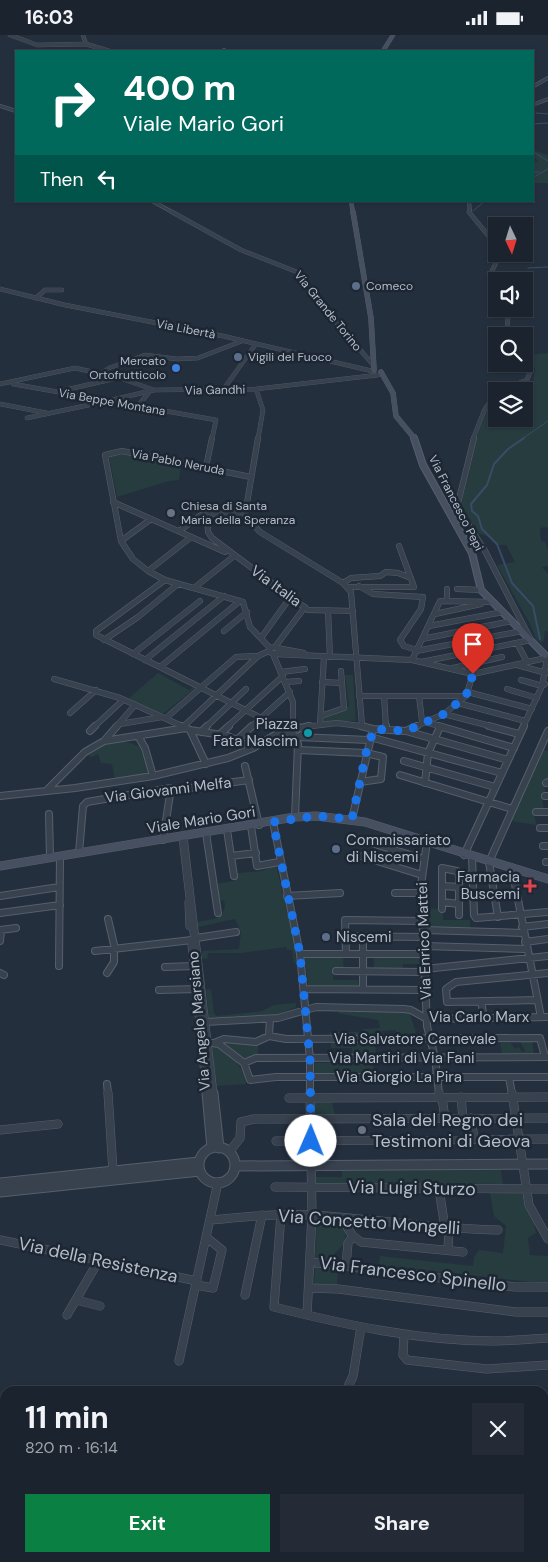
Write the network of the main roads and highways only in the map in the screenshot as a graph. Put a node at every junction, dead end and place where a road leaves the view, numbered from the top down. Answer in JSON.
{"nodes":[{"id":1,"x":394,"y":35,"type":"edge"},
{"id":2,"x":384,"y":50,"type":"edge"},
{"id":3,"x":351,"y":202,"type":"edge"},
{"id":4,"x":546,"y":656,"type":"edge"},
{"id":5,"x":1,"y":864,"type":"edge"},
{"id":6,"x":548,"y":879,"type":"edge"}],
"edges":[{"from":1,"to":2,"type":"main road"},
{"from":3,"to":4,"type":"main road","name":"Via Francesco Pepi"},
{"from":5,"to":6,"type":"main road","name":"Viale Mario Gori"}]}
